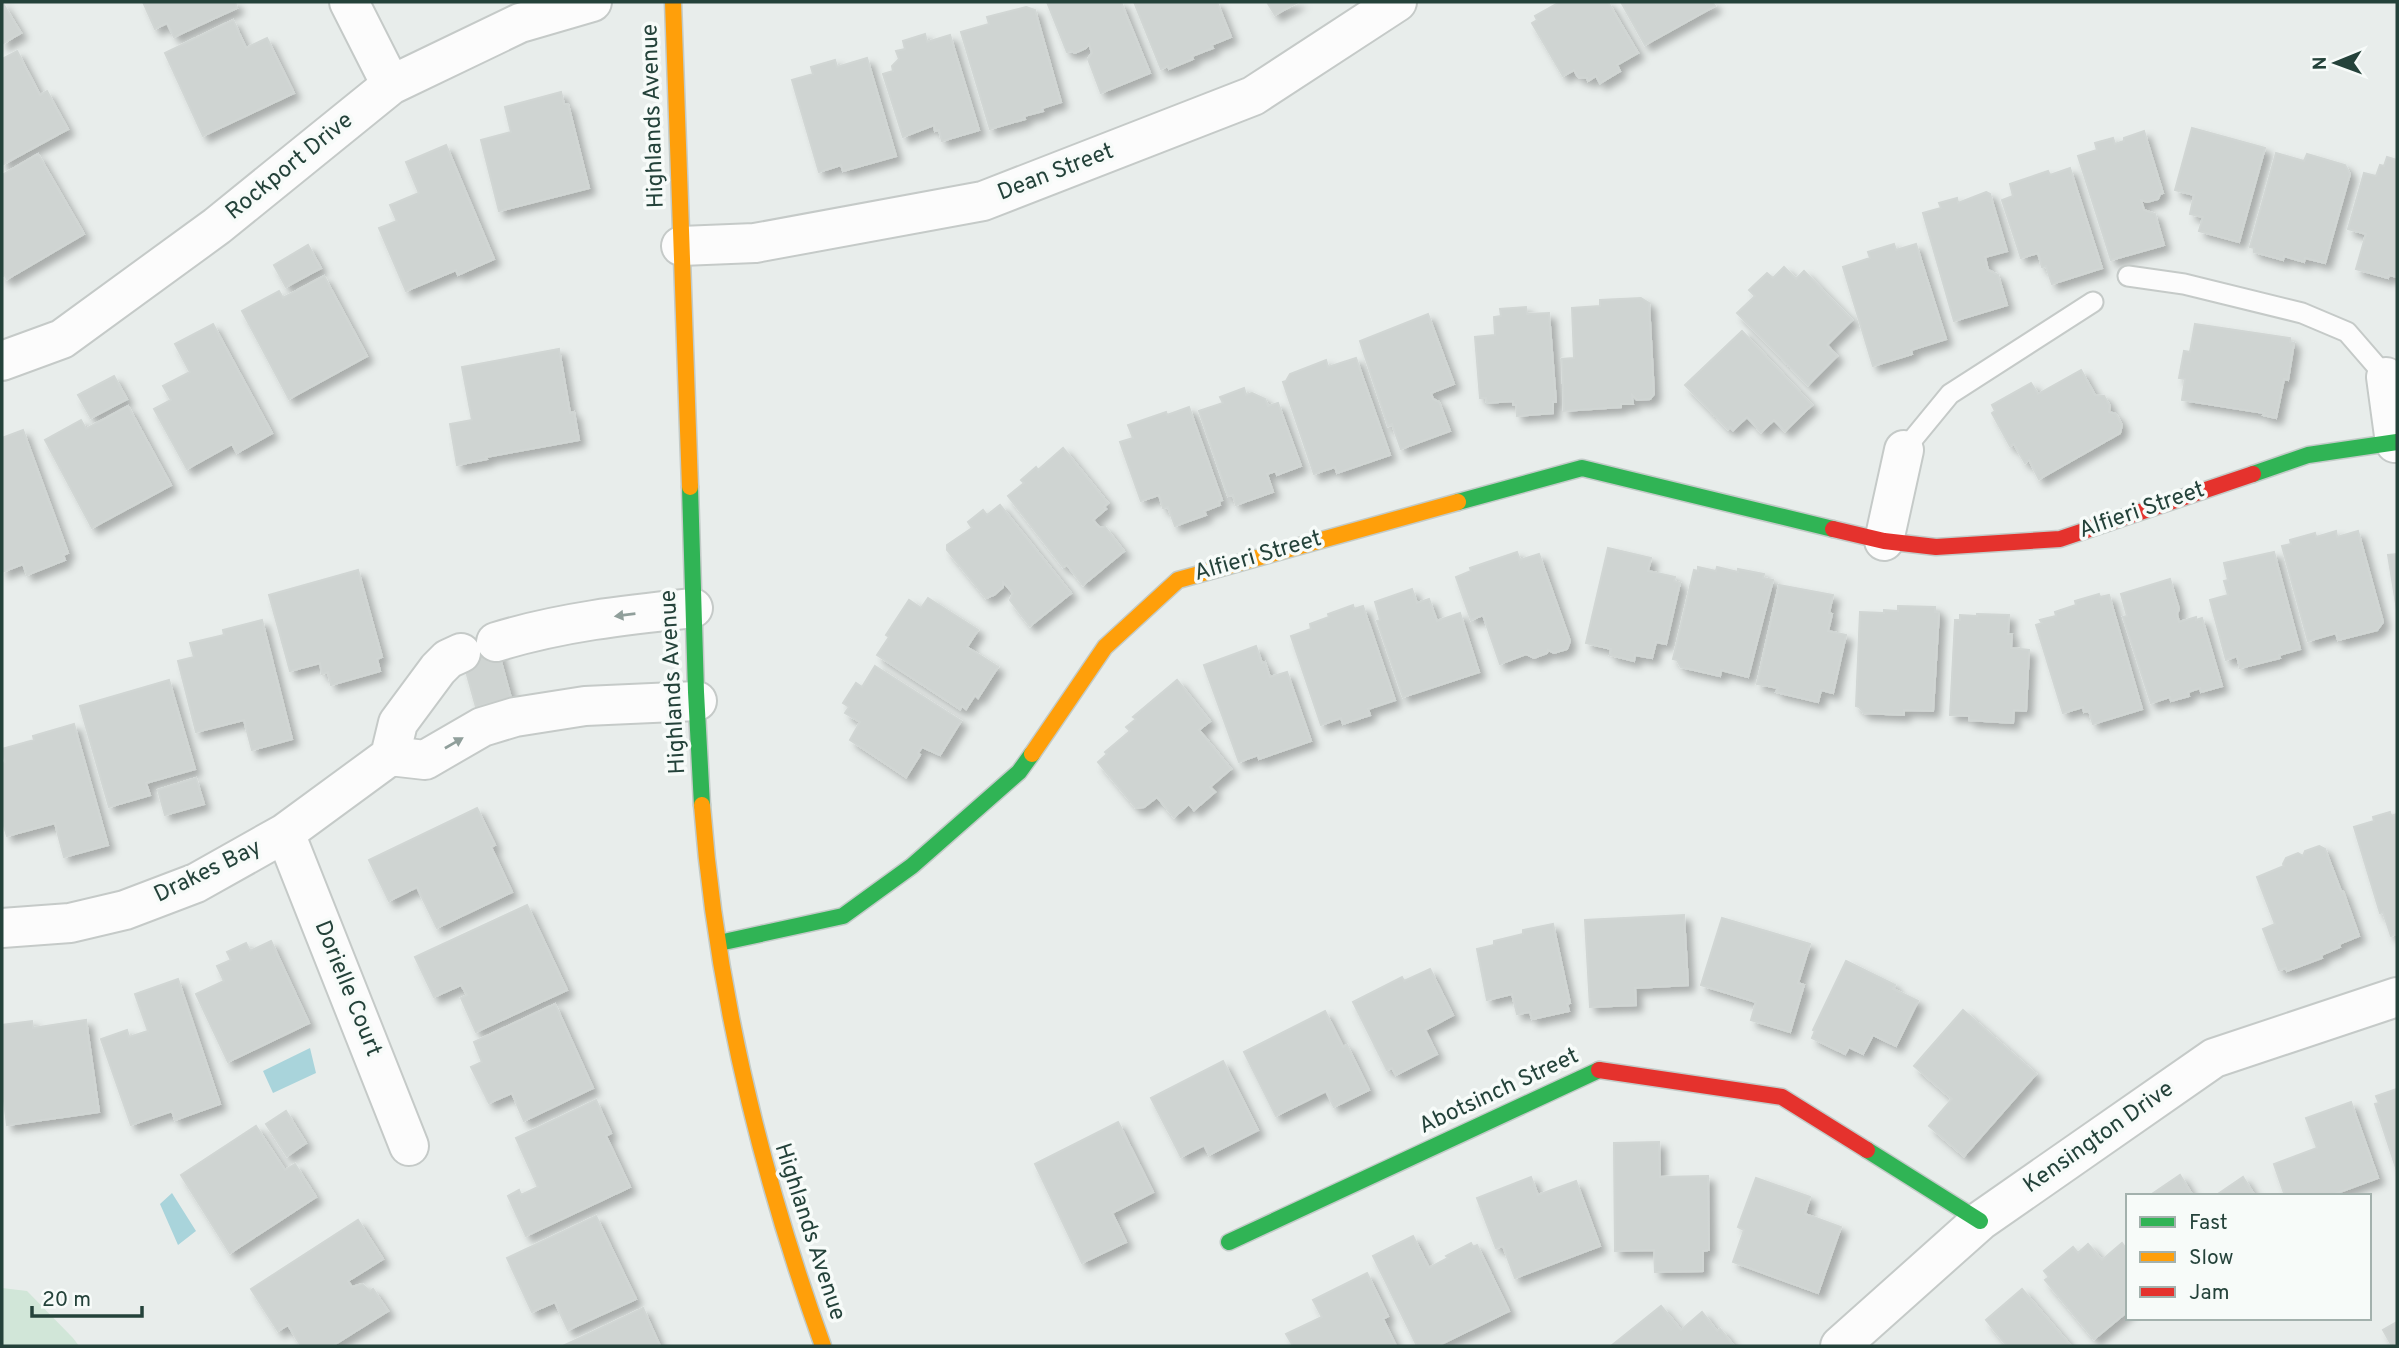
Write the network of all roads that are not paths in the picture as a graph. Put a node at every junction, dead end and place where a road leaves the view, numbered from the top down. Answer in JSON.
{"nodes":[{"id":1,"x":349,"y":2,"type":"edge"},
{"id":2,"x":592,"y":2,"type":"edge"},
{"id":3,"x":673,"y":2,"type":"edge"},
{"id":4,"x":1397,"y":2,"type":"edge"},
{"id":5,"x":391,"y":85,"type":"junction"},
{"id":6,"x":681,"y":246,"type":"junction"},
{"id":7,"x":2129,"y":276,"type":"dead end"},
{"id":8,"x":2094,"y":302,"type":"dead end"},
{"id":9,"x":2,"y":361,"type":"edge"},
{"id":10,"x":2386,"y":377,"type":"joint"},
{"id":11,"x":2396,"y":443,"type":"edge"},
{"id":12,"x":1903,"y":450,"type":"joint"},
{"id":13,"x":1884,"y":541,"type":"junction"},
{"id":14,"x":693,"y":608,"type":"junction"},
{"id":15,"x":697,"y":701,"type":"junction"},
{"id":16,"x":390,"y":756,"type":"junction"},
{"id":17,"x":285,"y":833,"type":"junction"},
{"id":18,"x":2,"y":928,"type":"edge"},
{"id":19,"x":719,"y":943,"type":"junction"},
{"id":20,"x":2397,"y":998,"type":"edge"},
{"id":21,"x":409,"y":1146,"type":"dead end"},
{"id":22,"x":1980,"y":1221,"type":"junction"},
{"id":23,"x":1229,"y":1242,"type":"dead end"},
{"id":24,"x":823,"y":1346,"type":"edge"},
{"id":25,"x":1840,"y":1346,"type":"edge"}],
"edges":[{"from":1,"to":5,"type":"street"},
{"from":2,"to":5,"type":"street","name":"Rockport Drive"},
{"from":3,"to":6,"type":"street","name":"Highlands Avenue"},
{"from":4,"to":6,"type":"street","name":"Dean Street"},
{"from":5,"to":9,"type":"street","name":"Rockport Drive"},
{"from":6,"to":14,"type":"street","name":"Highlands Avenue"},
{"from":7,"to":10,"type":"lane"},
{"from":8,"to":12,"type":"lane"},
{"from":10,"to":11,"type":"street","name":"Alfieri Street"},
{"from":11,"to":13,"type":"street","name":"Alfieri Street"},
{"from":12,"to":13,"type":"street"},
{"from":13,"to":19,"type":"street","name":"Alfieri Street"},
{"from":14,"to":15,"type":"street","name":"Highlands Avenue"},
{"from":14,"to":16,"type":"street","one_way":true},
{"from":16,"to":15,"type":"street","one_way":true},
{"from":15,"to":19,"type":"street","name":"Highlands Avenue"},
{"from":16,"to":17,"type":"street","name":"Drakes Bay"},
{"from":17,"to":18,"type":"street","name":"Drakes Bay"},
{"from":17,"to":21,"type":"street","name":"Dorielle Court"},
{"from":19,"to":24,"type":"street","name":"Highlands Avenue"},
{"from":20,"to":22,"type":"street","name":"Kensington Drive"},
{"from":22,"to":23,"type":"street","name":"Abotsinch Street"},
{"from":22,"to":25,"type":"street","name":"Kensington Drive"}]}
